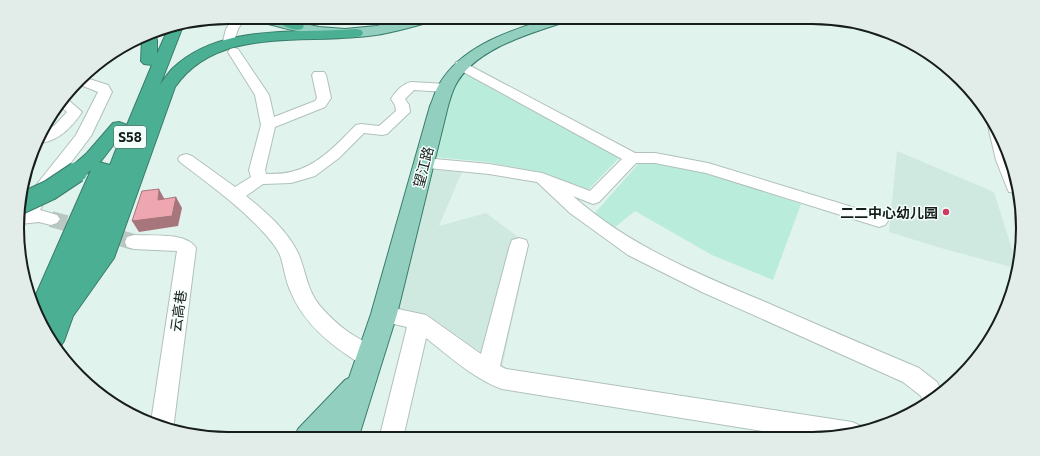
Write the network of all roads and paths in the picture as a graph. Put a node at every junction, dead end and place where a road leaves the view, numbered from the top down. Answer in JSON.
{"nodes":[{"id":1,"x":235,"y":24,"type":"edge"},
{"id":2,"x":288,"y":24,"type":"edge"},
{"id":3,"x":293,"y":24,"type":"edge"},
{"id":4,"x":408,"y":24,"type":"edge"},
{"id":5,"x":546,"y":24,"type":"edge"},
{"id":6,"x":297,"y":26,"type":"junction"},
{"id":7,"x":174,"y":31,"type":"edge"},
{"id":8,"x":356,"y":33,"type":"junction"},
{"id":9,"x":162,"y":35,"type":"edge"},
{"id":10,"x":150,"y":40,"type":"edge"},
{"id":11,"x":149,"y":61,"type":"junction"},
{"id":12,"x":462,"y":65,"type":"junction"},
{"id":13,"x":319,"y":75,"type":"dead end"},
{"id":14,"x":86,"y":82,"type":"edge"},
{"id":15,"x":446,"y":88,"type":"junction"},
{"id":16,"x":66,"y":104,"type":"edge"},
{"id":17,"x":268,"y":125,"type":"junction"},
{"id":18,"x":119,"y":127,"type":"junction"},
{"id":19,"x":45,"y":137,"type":"edge"},
{"id":20,"x":76,"y":145,"type":"junction"},
{"id":21,"x":632,"y":158,"type":"junction"},
{"id":22,"x":186,"y":159,"type":"dead end"},
{"id":23,"x":424,"y":163,"type":"junction"},
{"id":24,"x":260,"y":179,"type":"junction"},
{"id":25,"x":234,"y":196,"type":"junction"},
{"id":26,"x":587,"y":205,"type":"junction"},
{"id":27,"x":25,"y":210,"type":"edge"},
{"id":28,"x":25,"y":211,"type":"edge"},
{"id":29,"x":24,"y":212,"type":"edge"},
{"id":30,"x":51,"y":219,"type":"tunnel mouth"},
{"id":31,"x":878,"y":221,"type":"dead end"},
{"id":32,"x":80,"y":242,"type":"junction"},
{"id":33,"x":134,"y":242,"type":"tunnel mouth"},
{"id":34,"x":518,"y":245,"type":"dead end"},
{"id":35,"x":51,"y":314,"type":"edge"},
{"id":36,"x":384,"y":314,"type":"junction"},
{"id":37,"x":419,"y":321,"type":"junction"},
{"id":38,"x":51,"y":330,"type":"edge"},
{"id":39,"x":369,"y":356,"type":"junction"},
{"id":40,"x":488,"y":370,"type":"junction"},
{"id":41,"x":360,"y":384,"type":"junction"},
{"id":42,"x":931,"y":394,"type":"edge"},
{"id":43,"x":163,"y":421,"type":"edge"},
{"id":44,"x":832,"y":431,"type":"edge"},
{"id":45,"x":315,"y":432,"type":"edge"},
{"id":46,"x":345,"y":432,"type":"edge"},
{"id":47,"x":392,"y":432,"type":"edge"}],
"edges":[{"from":1,"to":17,"type":"street"},
{"from":2,"to":6,"type":"main road"},
{"from":3,"to":6,"type":"highway"},
{"from":4,"to":8,"type":"main road"},
{"from":5,"to":12,"type":"main road","name":"望江路"},
{"from":6,"to":8,"type":"main road"},
{"from":7,"to":32,"type":"highway","number":"S58"},
{"from":8,"to":35,"type":"highway"},
{"from":9,"to":11,"type":"highway","number":"S58"},
{"from":10,"to":11,"type":"highway"},
{"from":11,"to":18,"type":"highway","number":"S58"},
{"from":12,"to":15,"type":"main road","name":"望江路"},
{"from":12,"to":21,"type":"street"},
{"from":13,"to":17,"type":"street"},
{"from":14,"to":20,"type":"street"},
{"from":15,"to":23,"type":"main road","name":"望江路"},
{"from":15,"to":24,"type":"street"},
{"from":16,"to":19,"type":"street"},
{"from":17,"to":24,"type":"street"},
{"from":18,"to":28,"type":"highway","bridge":true},
{"from":18,"to":32,"type":"highway","number":"S58"},
{"from":19,"to":20,"type":"street"},
{"from":20,"to":27,"type":"street"},
{"from":21,"to":26,"type":"street"},
{"from":21,"to":31,"type":"street"},
{"from":22,"to":25,"type":"street"},
{"from":23,"to":26,"type":"street"},
{"from":23,"to":36,"type":"main road","name":"望江路"},
{"from":24,"to":25,"type":"street"},
{"from":25,"to":39,"type":"street"},
{"from":26,"to":42,"type":"street"},
{"from":29,"to":30,"type":"street"},
{"from":32,"to":35,"type":"highway","number":"S58"},
{"from":33,"to":43,"type":"street","name":"云高巷"},
{"from":34,"to":40,"type":"street"},
{"from":35,"to":38,"type":"highway","number":"S58"},
{"from":36,"to":37,"type":"street"},
{"from":36,"to":39,"type":"main road","name":"望江路"},
{"from":37,"to":40,"type":"street"},
{"from":37,"to":47,"type":"street"},
{"from":39,"to":41,"type":"main road","name":"望江路"},
{"from":40,"to":44,"type":"street"},
{"from":41,"to":45,"type":"main road"},
{"from":41,"to":46,"type":"main road","name":"望江路"}]}
